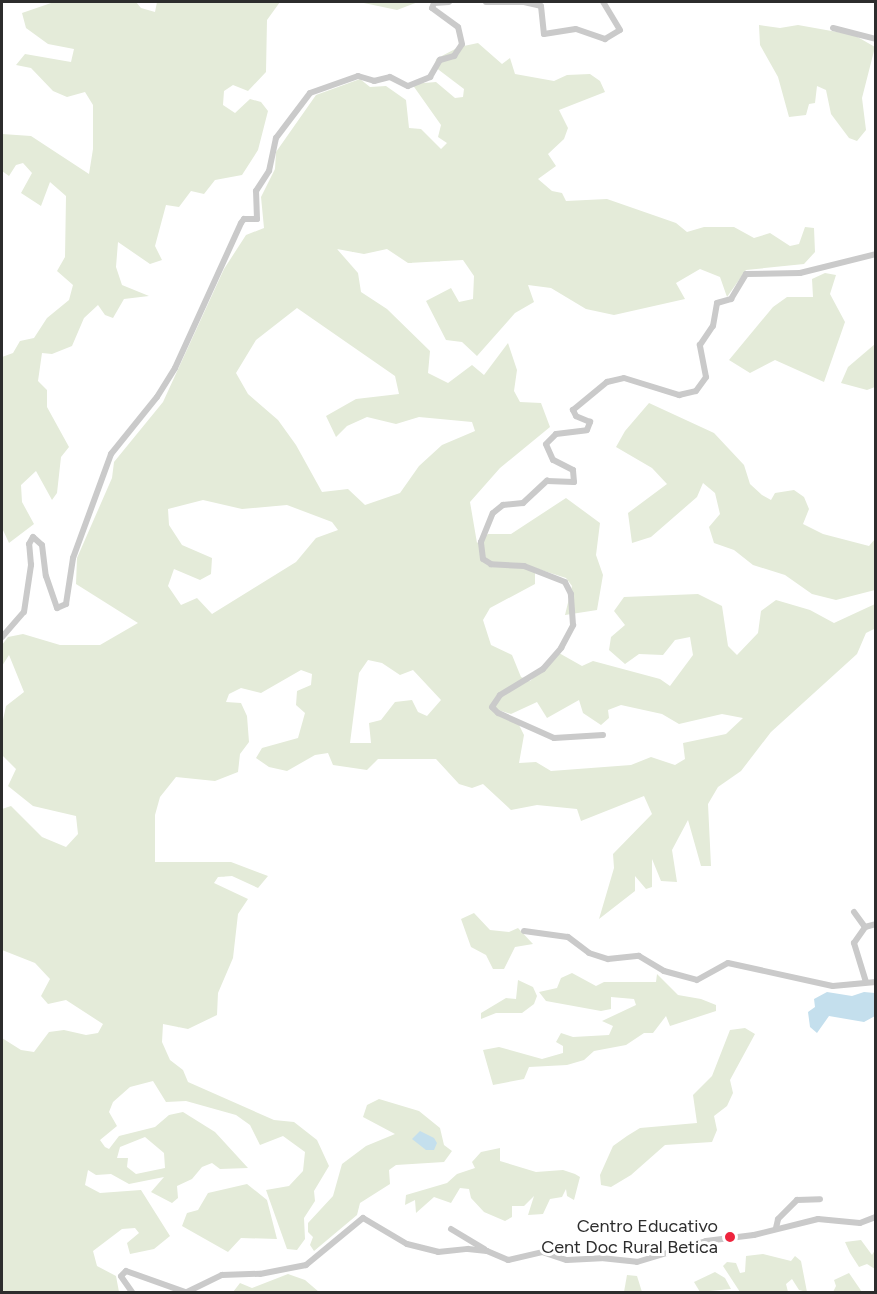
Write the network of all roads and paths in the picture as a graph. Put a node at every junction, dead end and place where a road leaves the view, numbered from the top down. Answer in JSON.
{"nodes":[{"id":1,"x":448,"y":2,"type":"edge"},
{"id":2,"x":486,"y":2,"type":"edge"},
{"id":3,"x":603,"y":2,"type":"edge"},
{"id":4,"x":833,"y":28,"type":"dead end"},
{"id":5,"x":876,"y":39,"type":"edge"},
{"id":6,"x":876,"y":254,"type":"edge"},
{"id":7,"x":2,"y":637,"type":"edge"},
{"id":8,"x":603,"y":735,"type":"dead end"},
{"id":9,"x":854,"y":912,"type":"dead end"},
{"id":10,"x":876,"y":924,"type":"edge"},
{"id":11,"x":865,"y":927,"type":"junction"},
{"id":12,"x":524,"y":931,"type":"dead end"},
{"id":13,"x":866,"y":982,"type":"junction"},
{"id":14,"x":876,"y":982,"type":"edge"},
{"id":15,"x":819,"y":1199,"type":"dead end"},
{"id":16,"x":876,"y":1217,"type":"edge"},
{"id":17,"x":776,"y":1228,"type":"junction"},
{"id":18,"x":451,"y":1229,"type":"dead end"},
{"id":19,"x":487,"y":1251,"type":"junction"},
{"id":20,"x":132,"y":1293,"type":"edge"},
{"id":21,"x":186,"y":1293,"type":"edge"}],
"edges":[{"from":1,"to":7,"type":"street"},
{"from":2,"to":3,"type":"street"},
{"from":4,"to":5,"type":"street"},
{"from":6,"to":8,"type":"street"},
{"from":9,"to":11,"type":"street"},
{"from":10,"to":11,"type":"street"},
{"from":11,"to":13,"type":"street"},
{"from":12,"to":13,"type":"street"},
{"from":13,"to":14,"type":"street"},
{"from":15,"to":17,"type":"street"},
{"from":16,"to":17,"type":"street"},
{"from":17,"to":19,"type":"street"},
{"from":18,"to":19,"type":"street"},
{"from":19,"to":21,"type":"street"},
{"from":20,"to":21,"type":"street"}]}
